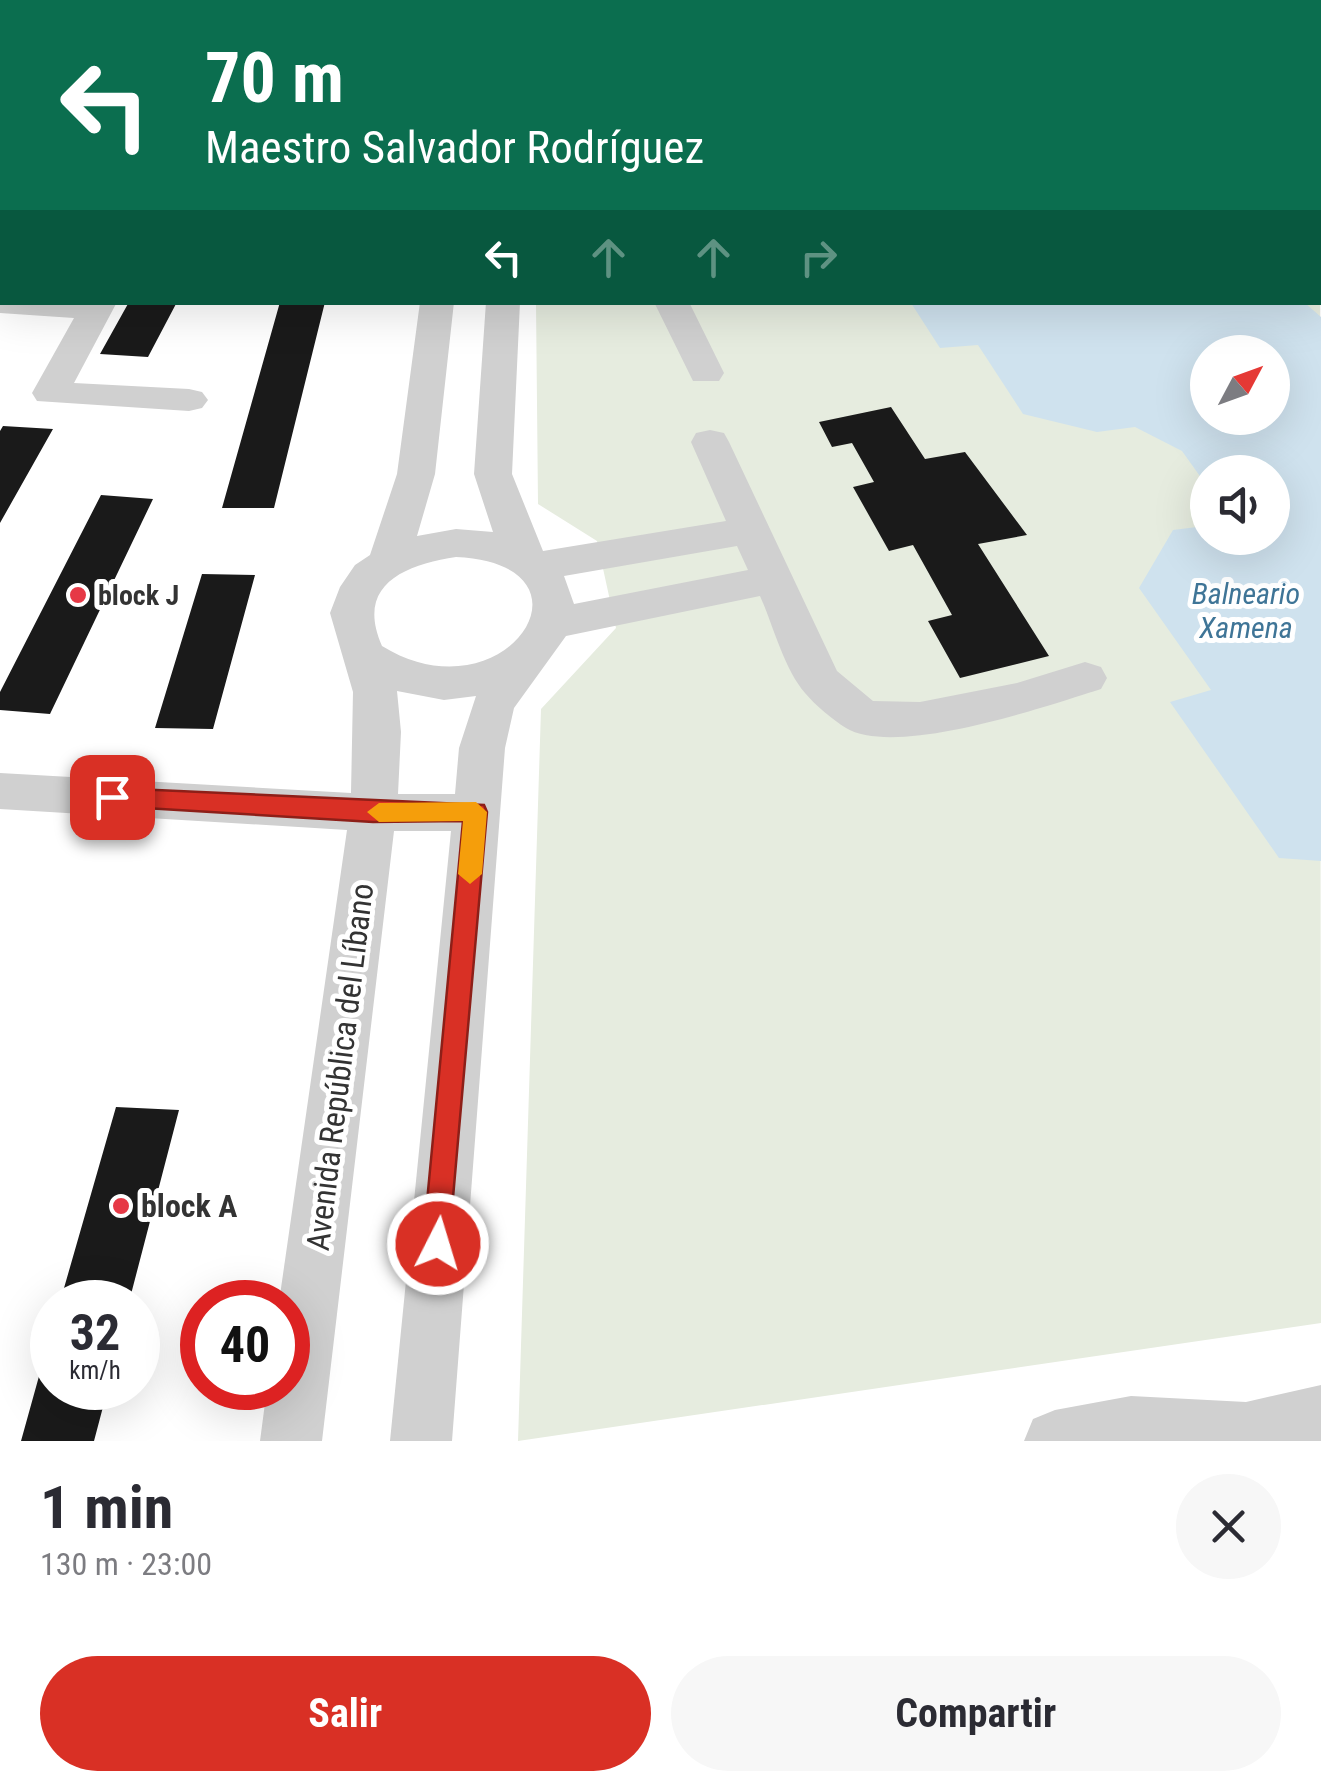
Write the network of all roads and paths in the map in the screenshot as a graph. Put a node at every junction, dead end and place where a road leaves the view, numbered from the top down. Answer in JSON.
{"nodes":[{"id":1,"x":66,"y":305,"type":"edge"},
{"id":2,"x":437,"y":305,"type":"edge"},
{"id":3,"x":503,"y":305,"type":"edge"},
{"id":4,"x":672,"y":305,"type":"edge"},
{"id":5,"x":99,"y":306,"type":"edge"},
{"id":6,"x":706,"y":373,"type":"dead end"},
{"id":7,"x":189,"y":400,"type":"dead end"},
{"id":8,"x":710,"y":442,"type":"dead end"},
{"id":9,"x":751,"y":530,"type":"junction"},
{"id":10,"x":389,"y":560,"type":"junction"},
{"id":11,"x":528,"y":561,"type":"junction"},
{"id":12,"x":772,"y":579,"type":"junction"},
{"id":13,"x":539,"y":641,"type":"junction"},
{"id":14,"x":365,"y":656,"type":"junction"},
{"id":15,"x":1085,"y":678,"type":"dead end"},
{"id":16,"x":0,"y":790,"type":"edge"},
{"id":17,"x":373,"y":812,"type":"junction"},
{"id":18,"x":476,"y":812,"type":"junction"},
{"id":19,"x":1321,"y":1416,"type":"edge"},
{"id":20,"x":1196,"y":1436,"type":"edge"},
{"id":21,"x":291,"y":1441,"type":"edge"},
{"id":22,"x":420,"y":1441,"type":"edge"},
{"id":23,"x":1055,"y":1441,"type":"edge"}],
"edges":[{"from":1,"to":5,"type":"street"},
{"from":2,"to":10,"type":"street"},
{"from":3,"to":11,"type":"street"},
{"from":4,"to":6,"type":"street"},
{"from":5,"to":7,"type":"street"},
{"from":8,"to":9,"type":"street"},
{"from":9,"to":11,"type":"street"},
{"from":9,"to":12,"type":"street"},
{"from":10,"to":11,"type":"street"},
{"from":10,"to":14,"type":"street"},
{"from":11,"to":13,"type":"street"},
{"from":12,"to":13,"type":"street"},
{"from":12,"to":15,"type":"street"},
{"from":13,"to":14,"type":"street"},
{"from":13,"to":18,"type":"street"},
{"from":14,"to":17,"type":"street","name":"Avenida República del Líbano"},
{"from":16,"to":17,"type":"street"},
{"from":17,"to":18,"type":"street"},
{"from":17,"to":21,"type":"street","name":"Avenida República del Líbano"},
{"from":18,"to":22,"type":"street"},
{"from":19,"to":20,"type":"street"},
{"from":20,"to":23,"type":"street"}]}
